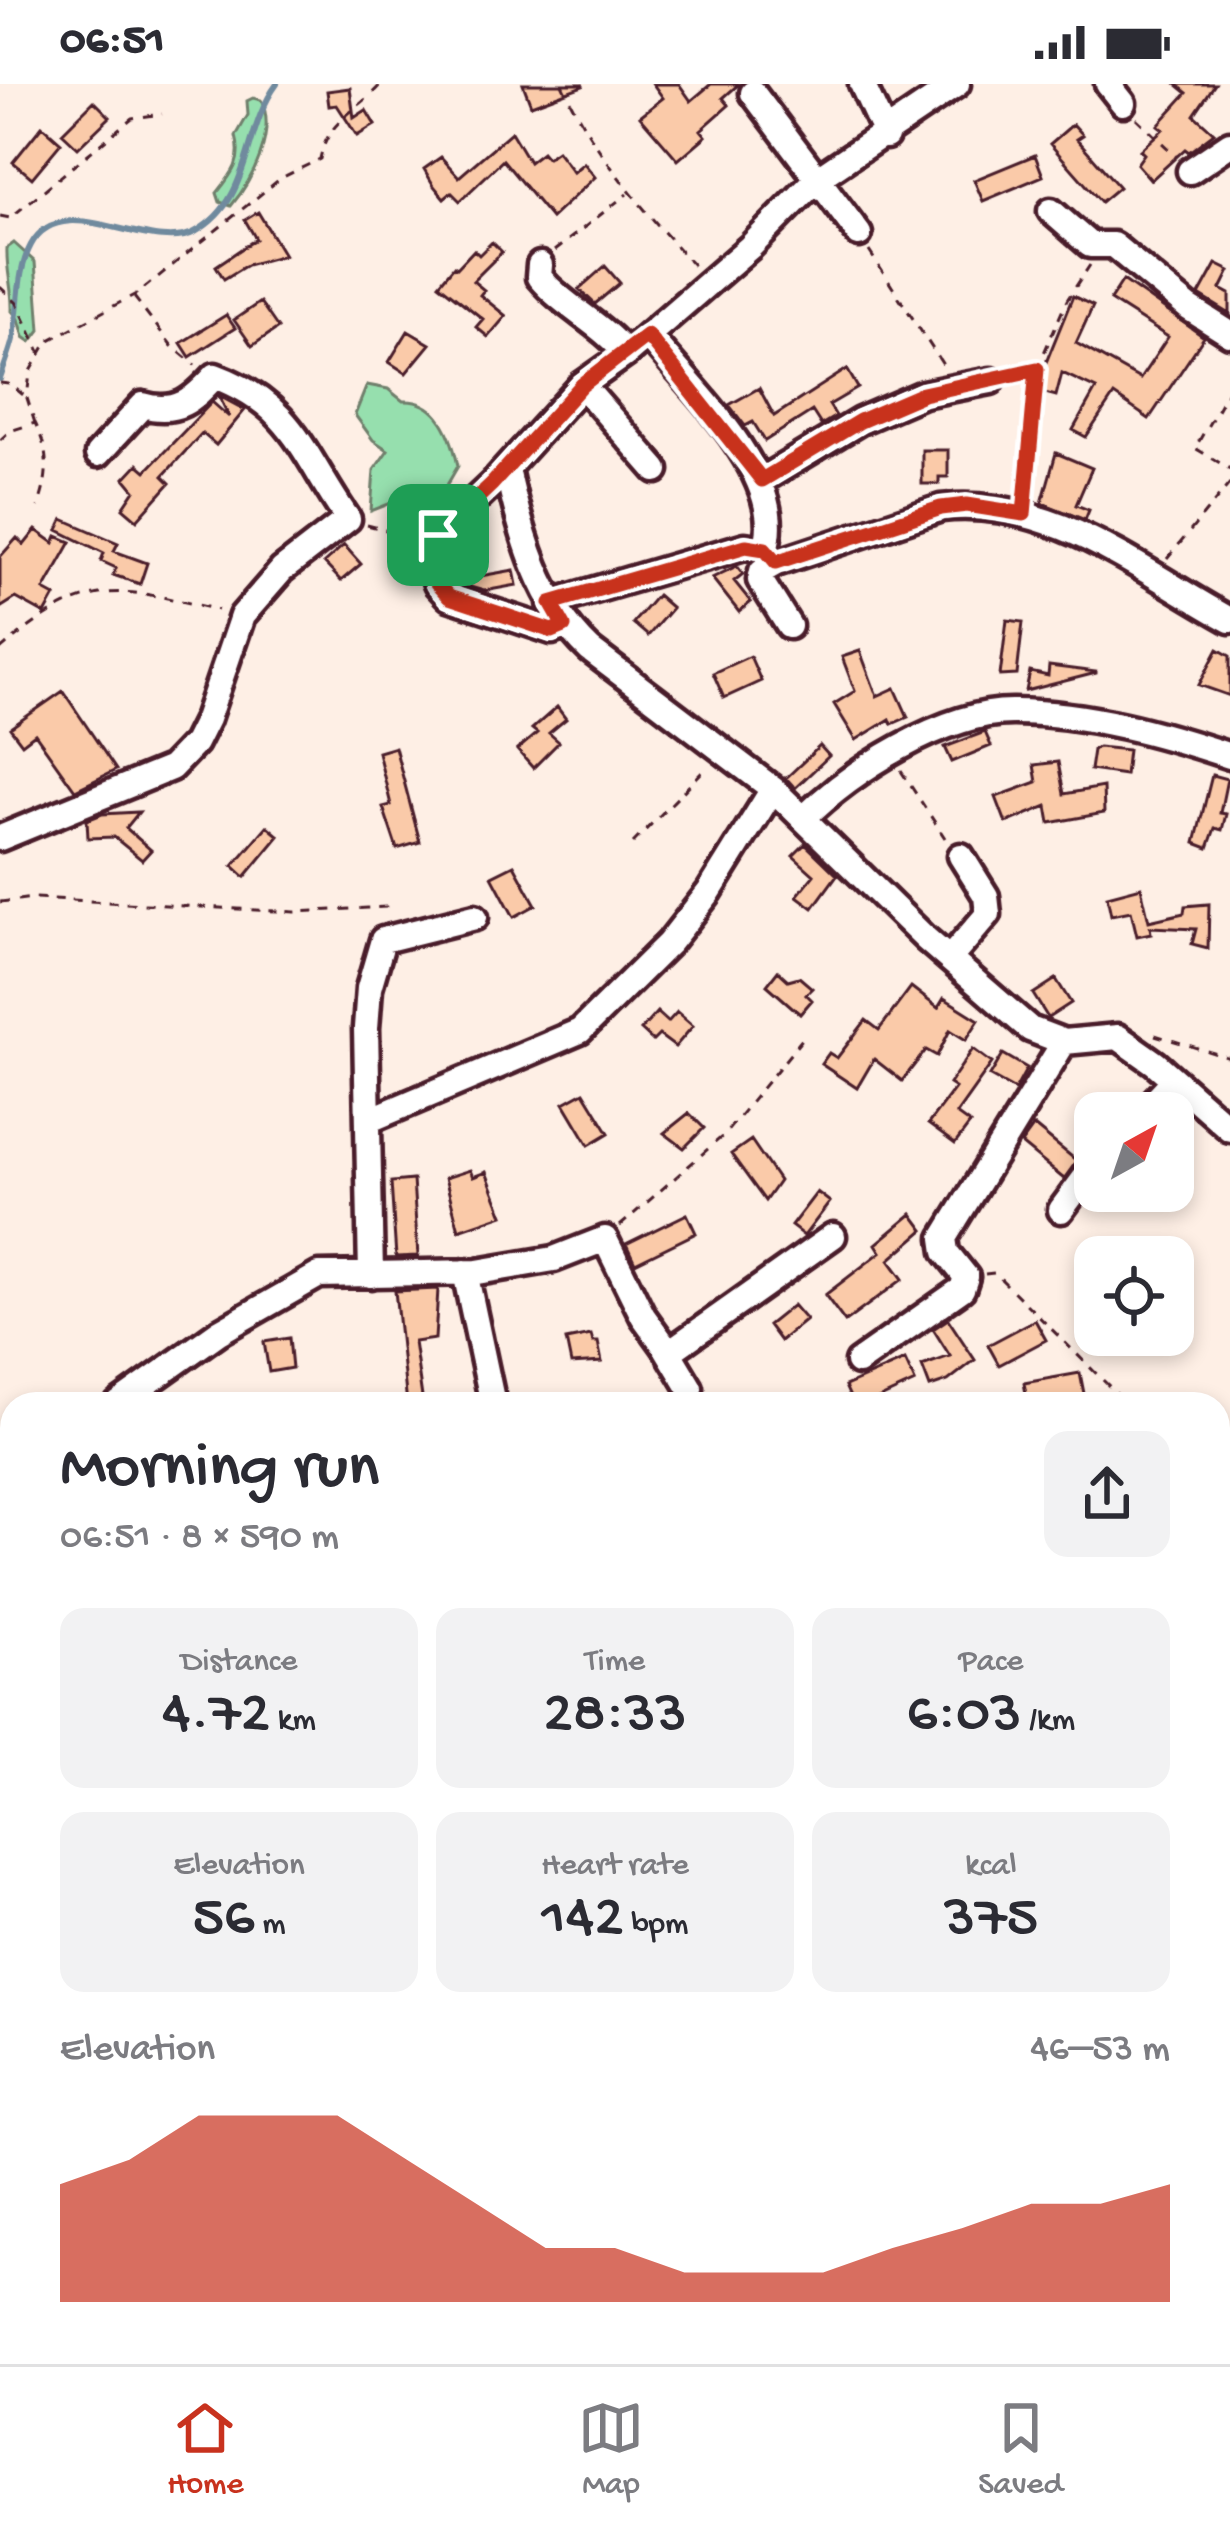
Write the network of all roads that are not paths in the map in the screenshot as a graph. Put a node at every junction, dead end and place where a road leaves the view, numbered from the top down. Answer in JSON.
{"nodes":[{"id":1,"x":862,"y":84,"type":"edge"},
{"id":2,"x":957,"y":84,"type":"edge"},
{"id":3,"x":753,"y":93,"type":"dead end"},
{"id":4,"x":886,"y":136,"type":"junction"},
{"id":5,"x":1230,"y":145,"type":"edge"},
{"id":6,"x":1190,"y":171,"type":"road end"},
{"id":7,"x":818,"y":178,"type":"junction"},
{"id":8,"x":1051,"y":212,"type":"dead end"},
{"id":9,"x":859,"y":234,"type":"road end"},
{"id":10,"x":540,"y":265,"type":"road end"},
{"id":11,"x":1230,"y":334,"type":"edge"},
{"id":12,"x":647,"y":335,"type":"junction"},
{"id":13,"x":626,"y":354,"type":"junction"},
{"id":14,"x":991,"y":381,"type":"road end"},
{"id":15,"x":582,"y":385,"type":"junction"},
{"id":16,"x":98,"y":454,"type":"dead end"},
{"id":17,"x":507,"y":469,"type":"junction"},
{"id":18,"x":656,"y":470,"type":"dead end"},
{"id":19,"x":762,"y":480,"type":"junction"},
{"id":20,"x":770,"y":556,"type":"junction"},
{"id":21,"x":558,"y":615,"type":"junction"},
{"id":22,"x":1230,"y":620,"type":"edge"},
{"id":23,"x":789,"y":626,"type":"dead end"},
{"id":24,"x":1230,"y":756,"type":"edge"},
{"id":25,"x":773,"y":789,"type":"junction"},
{"id":26,"x":804,"y":818,"type":"junction"},
{"id":27,"x":0,"y":838,"type":"edge"},
{"id":28,"x":961,"y":856,"type":"road end"},
{"id":29,"x":475,"y":917,"type":"dead end"},
{"id":30,"x":950,"y":958,"type":"junction"},
{"id":31,"x":1064,"y":1042,"type":"junction"},
{"id":32,"x":1174,"y":1080,"type":"junction"},
{"id":33,"x":1163,"y":1092,"type":"edge"},
{"id":34,"x":372,"y":1119,"type":"junction"},
{"id":35,"x":1230,"y":1129,"type":"edge"},
{"id":36,"x":1074,"y":1192,"type":"edge"},
{"id":37,"x":1060,"y":1210,"type":"dead end"},
{"id":38,"x":833,"y":1236,"type":"dead end"},
{"id":39,"x":465,"y":1272,"type":"junction"},
{"id":40,"x":371,"y":1275,"type":"junction"},
{"id":41,"x":666,"y":1348,"type":"junction"},
{"id":42,"x":858,"y":1362,"type":"dead end"},
{"id":43,"x":690,"y":1388,"type":"dead end"},
{"id":44,"x":135,"y":1392,"type":"edge"},
{"id":45,"x":490,"y":1392,"type":"edge"}],
"edges":[{"from":1,"to":4,"type":"street"},
{"from":2,"to":4,"type":"street"},
{"from":3,"to":7,"type":"street"},
{"from":4,"to":7,"type":"street"},
{"from":5,"to":6,"type":"street"},
{"from":7,"to":9,"type":"street"},
{"from":7,"to":12,"type":"street"},
{"from":8,"to":11,"type":"street"},
{"from":10,"to":13,"type":"street"},
{"from":12,"to":13,"type":"street"},
{"from":12,"to":19,"type":"street"},
{"from":13,"to":15,"type":"street"},
{"from":14,"to":19,"type":"street"},
{"from":15,"to":17,"type":"street"},
{"from":15,"to":18,"type":"street"},
{"from":16,"to":27,"type":"street"},
{"from":17,"to":21,"type":"street"},
{"from":17,"to":21,"type":"street"},
{"from":19,"to":20,"type":"street"},
{"from":20,"to":21,"type":"street"},
{"from":20,"to":22,"type":"street"},
{"from":20,"to":23,"type":"street"},
{"from":21,"to":25,"type":"street"},
{"from":24,"to":26,"type":"street"},
{"from":25,"to":26,"type":"street"},
{"from":25,"to":34,"type":"street"},
{"from":26,"to":30,"type":"street"},
{"from":28,"to":30,"type":"street"},
{"from":29,"to":34,"type":"street"},
{"from":30,"to":31,"type":"street"},
{"from":31,"to":32,"type":"street"},
{"from":31,"to":42,"type":"street"},
{"from":32,"to":33,"type":"street"},
{"from":32,"to":35,"type":"street"},
{"from":34,"to":40,"type":"street"},
{"from":36,"to":37,"type":"street"},
{"from":38,"to":41,"type":"street"},
{"from":39,"to":40,"type":"street"},
{"from":39,"to":41,"type":"street"},
{"from":39,"to":45,"type":"street"},
{"from":40,"to":44,"type":"street"},
{"from":41,"to":43,"type":"street"}]}
